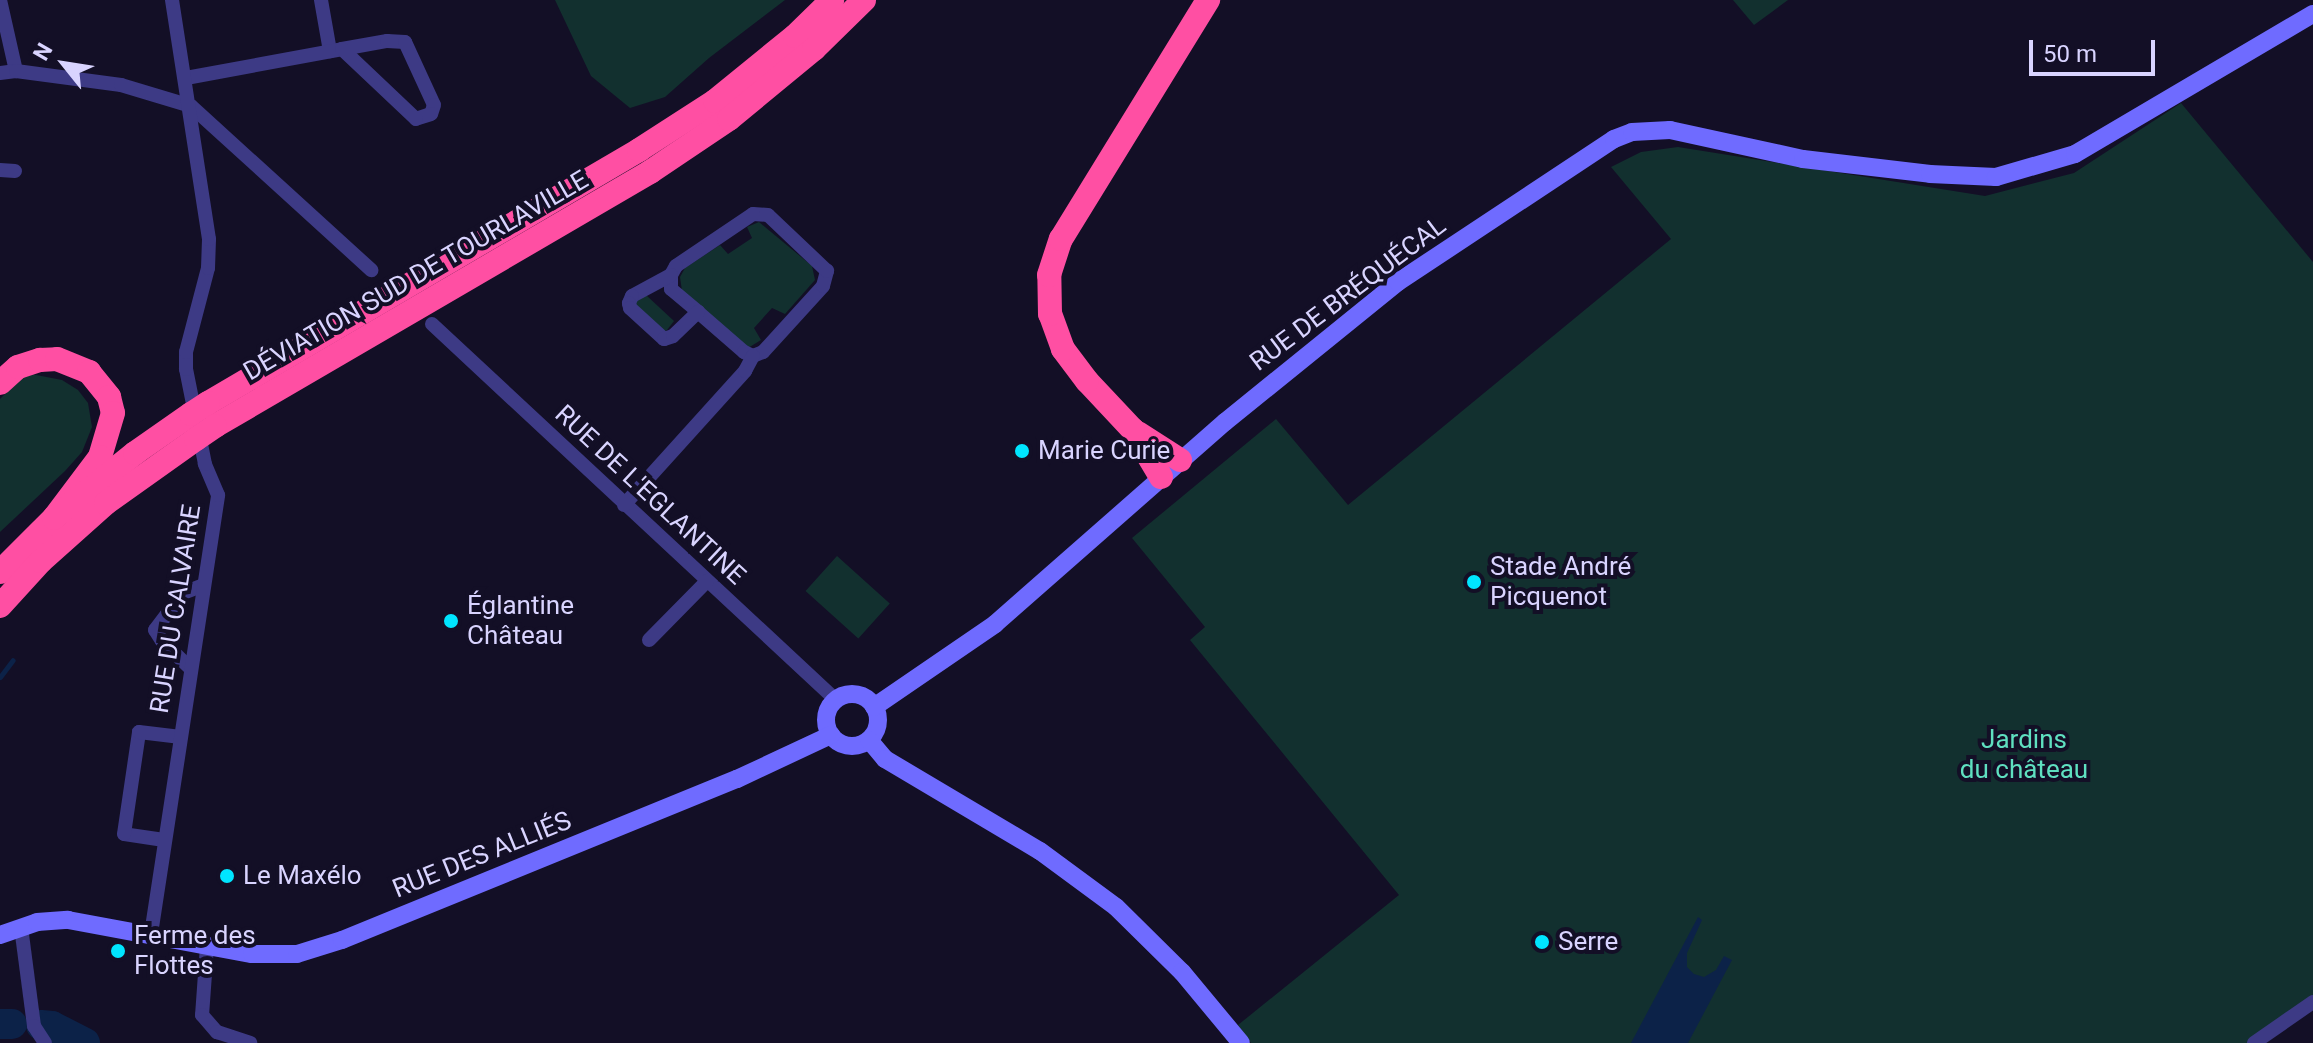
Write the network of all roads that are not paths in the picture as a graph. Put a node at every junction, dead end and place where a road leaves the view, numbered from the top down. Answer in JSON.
{"nodes":[{"id":1,"x":0,"y":0,"type":"edge"},
{"id":2,"x":172,"y":0,"type":"edge"},
{"id":3,"x":321,"y":0,"type":"edge"},
{"id":4,"x":832,"y":0,"type":"edge"},
{"id":5,"x":864,"y":0,"type":"edge"},
{"id":6,"x":1208,"y":0,"type":"edge"},
{"id":7,"x":2313,"y":14,"type":"edge"},
{"id":8,"x":336,"y":50,"type":"junction"},
{"id":9,"x":16,"y":71,"type":"junction"},
{"id":10,"x":0,"y":73,"type":"edge"},
{"id":11,"x":186,"y":78,"type":"junction"},
{"id":12,"x":191,"y":106,"type":"junction"},
{"id":13,"x":371,"y":270,"type":"dead end"},
{"id":14,"x":671,"y":275,"type":"junction"},
{"id":15,"x":698,"y":312,"type":"junction"},
{"id":16,"x":432,"y":324,"type":"dead end"},
{"id":17,"x":753,"y":356,"type":"junction"},
{"id":18,"x":0,"y":383,"type":"edge"},
{"id":19,"x":202,"y":421,"type":"junction"},
{"id":20,"x":1133,"y":430,"type":"junction"},
{"id":21,"x":1180,"y":460,"type":"junction"},
{"id":22,"x":1161,"y":477,"type":"junction"},
{"id":23,"x":624,"y":505,"type":"junction"},
{"id":24,"x":54,"y":518,"type":"junction"},
{"id":25,"x":0,"y":572,"type":"edge"},
{"id":26,"x":707,"y":581,"type":"junction"},
{"id":27,"x":204,"y":585,"type":"junction"},
{"id":28,"x":0,"y":606,"type":"edge"},
{"id":29,"x":649,"y":640,"type":"dead end"},
{"id":30,"x":191,"y":669,"type":"junction"},
{"id":31,"x":836,"y":700,"type":"junction"},
{"id":32,"x":874,"y":707,"type":"junction"},
{"id":33,"x":831,"y":735,"type":"junction"},
{"id":34,"x":181,"y":737,"type":"junction"},
{"id":35,"x":869,"y":740,"type":"junction"},
{"id":36,"x":164,"y":840,"type":"junction"},
{"id":37,"x":21,"y":927,"type":"junction"},
{"id":38,"x":151,"y":934,"type":"junction"},
{"id":39,"x":0,"y":935,"type":"edge"},
{"id":40,"x":207,"y":946,"type":"junction"},
{"id":41,"x":2313,"y":1002,"type":"edge"},
{"id":42,"x":45,"y":1043,"type":"edge"},
{"id":43,"x":250,"y":1043,"type":"edge"},
{"id":44,"x":1241,"y":1043,"type":"edge"},
{"id":45,"x":2254,"y":1043,"type":"edge"}],
"edges":[{"from":1,"to":9,"type":"street"},
{"from":2,"to":11,"type":"street","name":"RUE DU CALVAIRE"},
{"from":3,"to":8,"type":"street"},
{"from":4,"to":19,"type":"highway","name":"DÉVIATION SUD DE TOURLAVILLE"},
{"from":5,"to":19,"type":"highway","name":"DÉVIATION SUD DE TOURLAVILLE"},
{"from":6,"to":20,"type":"highway"},
{"from":7,"to":21,"type":"street","name":"RUE DE BRÉQUÉCAL"},
{"from":8,"to":8,"type":"street"},
{"from":8,"to":11,"type":"street"},
{"from":9,"to":10,"type":"street"},
{"from":9,"to":12,"type":"street"},
{"from":11,"to":12,"type":"street","name":"RUE DU CALVAIRE"},
{"from":12,"to":13,"type":"street"},
{"from":12,"to":27,"type":"street","name":"RUE DU CALVAIRE"},
{"from":14,"to":15,"type":"street"},
{"from":14,"to":15,"type":"street"},
{"from":14,"to":17,"type":"street"},
{"from":15,"to":17,"type":"street"},
{"from":16,"to":23,"type":"street","name":"RUE DE L'EGLANTINE"},
{"from":17,"to":23,"type":"street"},
{"from":18,"to":24,"type":"highway"},
{"from":19,"to":24,"type":"highway","name":"DÉVIATION SUD DE TOURLAVILLE"},
{"from":19,"to":28,"type":"highway","name":"DÉVIATION SUD DE TOURLAVILLE"},
{"from":20,"to":21,"type":"highway"},
{"from":20,"to":22,"type":"highway"},
{"from":21,"to":22,"type":"street","name":"RUE DE BRÉQUÉCAL"},
{"from":22,"to":32,"type":"street","name":"RUE DE BRÉQUÉCAL"},
{"from":23,"to":26,"type":"street","name":"RUE DE L'EGLANTINE"},
{"from":24,"to":25,"type":"highway","name":"DÉVIATION SUD DE TOURLAVILLE"},
{"from":26,"to":29,"type":"street"},
{"from":26,"to":31,"type":"street","name":"RUE DE L'EGLANTINE"},
{"from":27,"to":30,"type":"street","name":"RUE DU CALVAIRE"},
{"from":27,"to":30,"type":"street"},
{"from":30,"to":34,"type":"street","name":"RUE DU CALVAIRE"},
{"from":31,"to":32,"type":"street"},
{"from":31,"to":33,"type":"street"},
{"from":32,"to":35,"type":"street"},
{"from":33,"to":35,"type":"street"},
{"from":33,"to":40,"type":"street","name":"RUE DES ALLIÉS"},
{"from":34,"to":36,"type":"street","name":"RUE DU CALVAIRE"},
{"from":34,"to":36,"type":"street"},
{"from":35,"to":44,"type":"street"},
{"from":36,"to":38,"type":"street","name":"RUE DU CALVAIRE"},
{"from":37,"to":38,"type":"street","name":"RUE DES ALLIÉS"},
{"from":37,"to":39,"type":"street","name":"RUE DES ALLIÉS"},
{"from":37,"to":42,"type":"street"},
{"from":38,"to":40,"type":"street","name":"RUE DES ALLIÉS"},
{"from":40,"to":43,"type":"street"},
{"from":41,"to":45,"type":"street"}]}
